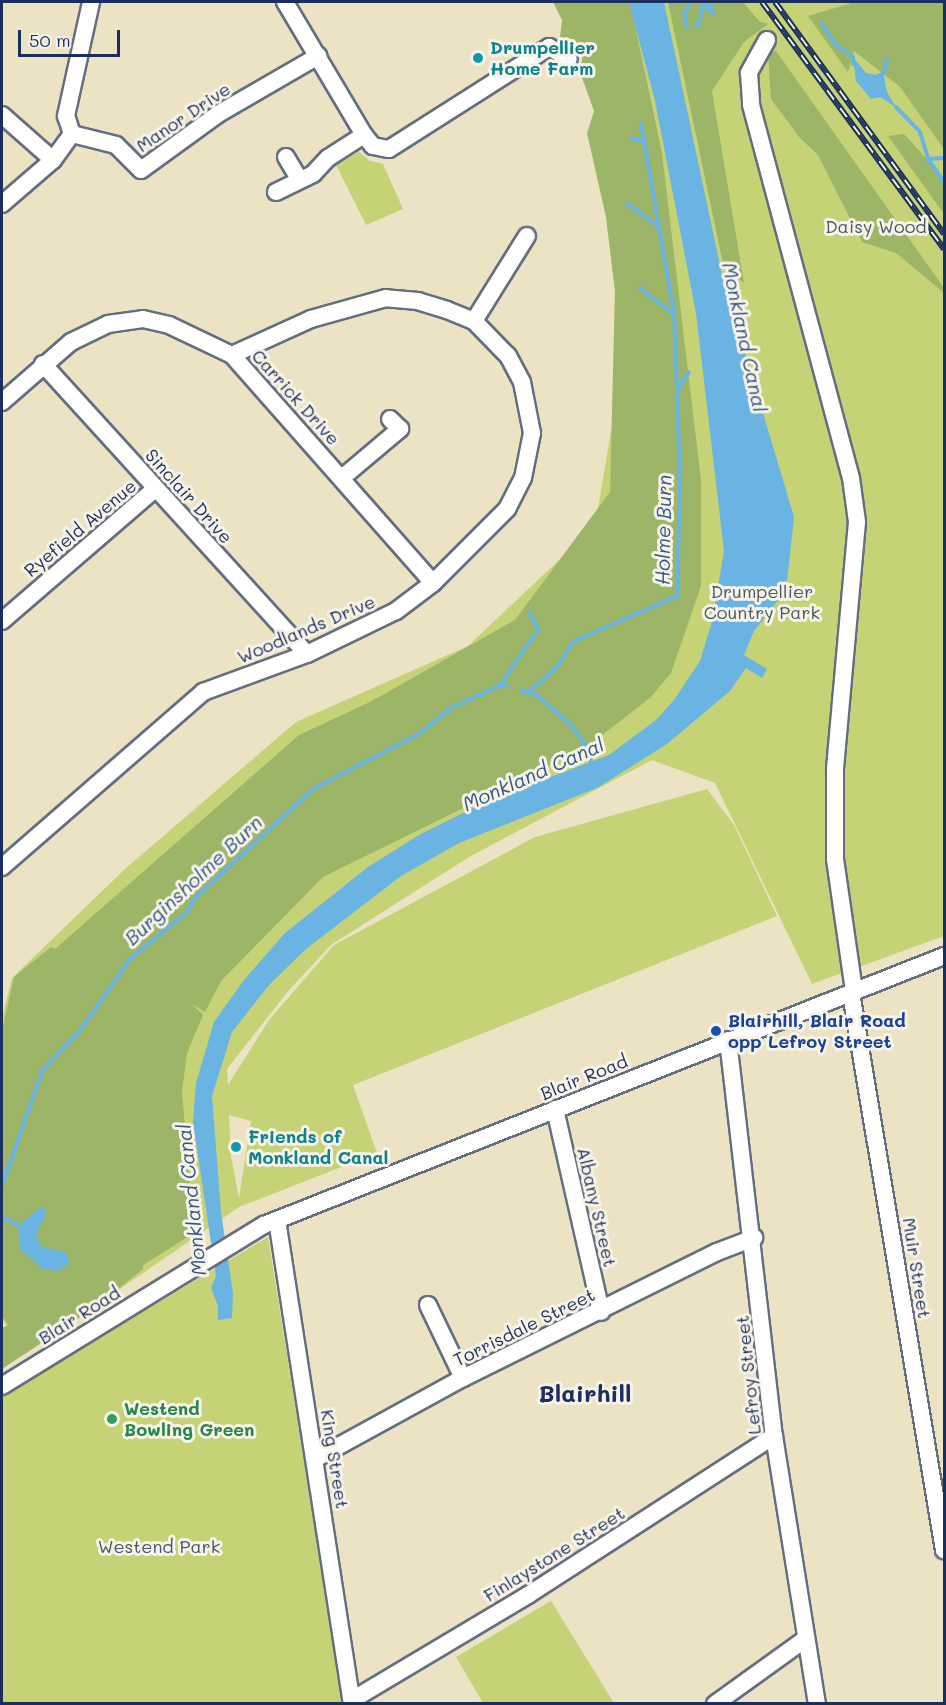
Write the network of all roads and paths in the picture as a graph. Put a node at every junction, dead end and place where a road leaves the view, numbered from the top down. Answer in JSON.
{"nodes":[{"id":1,"x":91,"y":2,"type":"edge"},
{"id":2,"x":285,"y":2,"type":"edge"},
{"id":3,"x":766,"y":40,"type":"dead end"},
{"id":4,"x":318,"y":56,"type":"junction"},
{"id":5,"x":569,"y":59,"type":"dead end"},
{"id":6,"x":2,"y":116,"type":"edge"},
{"id":7,"x":72,"y":134,"type":"junction"},
{"id":8,"x":364,"y":135,"type":"junction"},
{"id":9,"x":286,"y":157,"type":"dead end"},
{"id":10,"x":53,"y":160,"type":"junction"},
{"id":11,"x":299,"y":179,"type":"junction"},
{"id":12,"x":276,"y":192,"type":"dead end"},
{"id":13,"x":2,"y":204,"type":"edge"},
{"id":14,"x":527,"y":236,"type":"dead end"},
{"id":15,"x":474,"y":321,"type":"junction"},
{"id":16,"x":232,"y":355,"type":"junction"},
{"id":17,"x":44,"y":364,"type":"junction"},
{"id":18,"x":2,"y":402,"type":"edge"},
{"id":19,"x":400,"y":429,"type":"dead end"},
{"id":20,"x":343,"y":477,"type":"junction"},
{"id":21,"x":156,"y":488,"type":"junction"},
{"id":22,"x":433,"y":583,"type":"junction"},
{"id":23,"x":2,"y":621,"type":"edge"},
{"id":24,"x":307,"y":654,"type":"junction"},
{"id":25,"x":2,"y":867,"type":"edge"},
{"id":26,"x":945,"y":956,"type":"edge"},
{"id":27,"x":852,"y":992,"type":"junction"},
{"id":28,"x":728,"y":1040,"type":"junction"},
{"id":29,"x":555,"y":1109,"type":"junction"},
{"id":30,"x":277,"y":1220,"type":"junction"},
{"id":31,"x":754,"y":1238,"type":"junction"},
{"id":32,"x":428,"y":1305,"type":"dead end"},
{"id":33,"x":601,"y":1312,"type":"junction"},
{"id":34,"x":463,"y":1378,"type":"junction"},
{"id":35,"x":2,"y":1386,"type":"edge"},
{"id":36,"x":774,"y":1436,"type":"junction"},
{"id":37,"x":315,"y":1459,"type":"junction"},
{"id":38,"x":939,"y":1479,"type":"edge"},
{"id":39,"x":945,"y":1550,"type":"edge"},
{"id":40,"x":804,"y":1640,"type":"junction"},
{"id":41,"x":352,"y":1702,"type":"edge"},
{"id":42,"x":715,"y":1704,"type":"edge"},
{"id":43,"x":816,"y":1704,"type":"edge"}],
"edges":[{"from":1,"to":7,"type":"street"},
{"from":2,"to":4,"type":"street"},
{"from":3,"to":27,"type":"street","name":"Muir Street"},
{"from":4,"to":7,"type":"street","name":"Manor Drive"},
{"from":4,"to":8,"type":"street"},
{"from":5,"to":8,"type":"street"},
{"from":6,"to":10,"type":"street"},
{"from":7,"to":10,"type":"street"},
{"from":8,"to":11,"type":"street"},
{"from":9,"to":11,"type":"street"},
{"from":10,"to":13,"type":"street"},
{"from":11,"to":12,"type":"street"},
{"from":14,"to":15,"type":"street"},
{"from":15,"to":16,"type":"street","name":"Woodlands Drive"},
{"from":15,"to":22,"type":"street","name":"Woodlands Drive"},
{"from":16,"to":17,"type":"street","name":"Carrick Drive"},
{"from":16,"to":20,"type":"street","name":"Carrick Drive"},
{"from":17,"to":18,"type":"street","name":"Carrick Drive"},
{"from":17,"to":21,"type":"street","name":"Sinclair Drive"},
{"from":19,"to":20,"type":"street"},
{"from":20,"to":22,"type":"street","name":"Carrick Drive"},
{"from":21,"to":23,"type":"street","name":"Ryefield Avenue"},
{"from":21,"to":24,"type":"street","name":"Sinclair Drive"},
{"from":22,"to":24,"type":"street","name":"Woodlands Drive"},
{"from":24,"to":25,"type":"street","name":"Woodlands Drive"},
{"from":26,"to":27,"type":"street","name":"Blair Road"},
{"from":27,"to":28,"type":"street","name":"Blair Road"},
{"from":27,"to":38,"type":"street","name":"Muir Street"},
{"from":28,"to":29,"type":"street","name":"Blair Road"},
{"from":28,"to":31,"type":"street","name":"Lefroy Street"},
{"from":29,"to":30,"type":"street","name":"Blair Road"},
{"from":29,"to":33,"type":"street","name":"Albany Street"},
{"from":30,"to":35,"type":"street","name":"Blair Road"},
{"from":30,"to":37,"type":"street","name":"King Street"},
{"from":31,"to":33,"type":"street","name":"Torrisdale Street"},
{"from":31,"to":36,"type":"street","name":"Lefroy Street"},
{"from":32,"to":34,"type":"street"},
{"from":33,"to":34,"type":"street","name":"Torrisdale Street"},
{"from":34,"to":37,"type":"street","name":"Torrisdale Street"},
{"from":36,"to":40,"type":"street","name":"Lefroy Street"},
{"from":36,"to":41,"type":"street","name":"Finlaystone Street"},
{"from":37,"to":41,"type":"street","name":"King Street"},
{"from":38,"to":39,"type":"street","name":"Muir Street"},
{"from":40,"to":42,"type":"street"},
{"from":40,"to":43,"type":"street","name":"Lefroy Street"}]}
